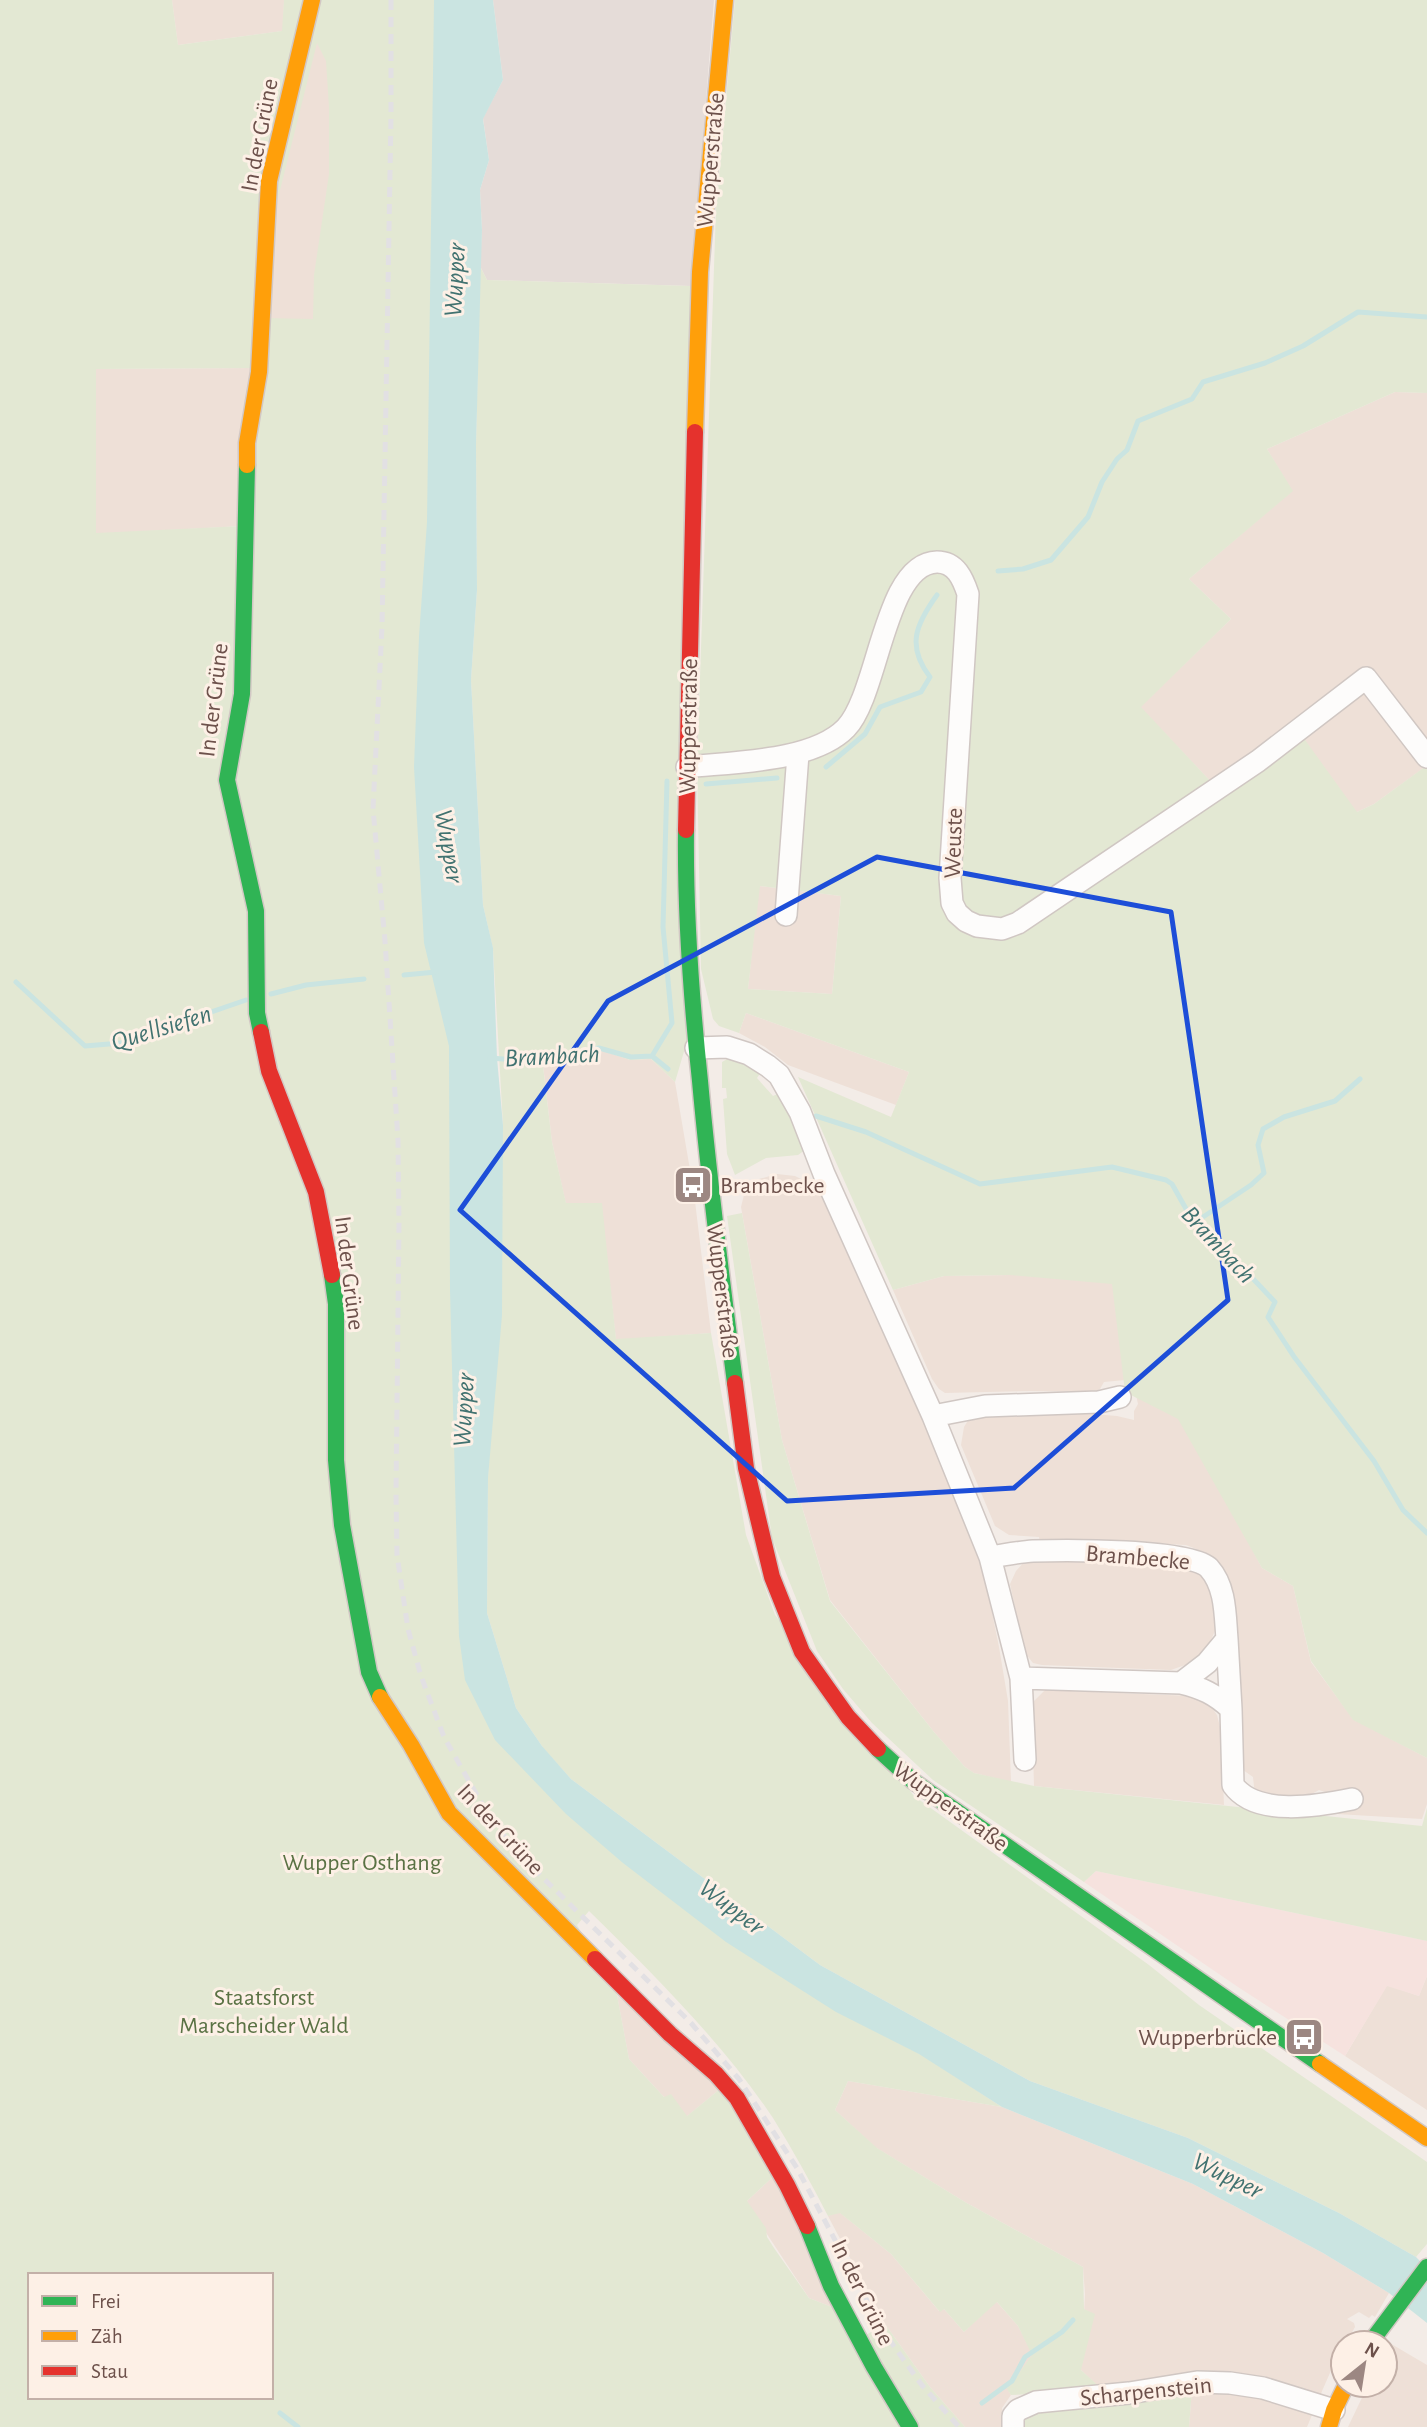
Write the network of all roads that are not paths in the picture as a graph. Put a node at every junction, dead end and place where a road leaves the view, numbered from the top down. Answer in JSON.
{"nodes":[{"id":1,"x":312,"y":0,"type":"edge"},
{"id":2,"x":724,"y":0,"type":"edge"},
{"id":3,"x":798,"y":754,"type":"junction"},
{"id":4,"x":1427,"y":757,"type":"edge"},
{"id":5,"x":687,"y":767,"type":"junction"},
{"id":6,"x":786,"y":915,"type":"dead end"},
{"id":7,"x":696,"y":1048,"type":"junction"},
{"id":8,"x":1120,"y":1397,"type":"dead end"},
{"id":9,"x":933,"y":1416,"type":"junction"},
{"id":10,"x":990,"y":1557,"type":"junction"},
{"id":11,"x":1227,"y":1639,"type":"junction"},
{"id":12,"x":1021,"y":1678,"type":"junction"},
{"id":13,"x":1181,"y":1683,"type":"junction"},
{"id":14,"x":1231,"y":1709,"type":"junction"},
{"id":15,"x":1025,"y":1760,"type":"dead end"},
{"id":16,"x":1352,"y":1799,"type":"dead end"},
{"id":17,"x":1427,"y":2138,"type":"edge"},
{"id":18,"x":1427,"y":2267,"type":"edge"},
{"id":19,"x":1380,"y":2329,"type":"edge"},
{"id":20,"x":1340,"y":2399,"type":"edge"},
{"id":21,"x":1331,"y":2418,"type":"edge"},
{"id":22,"x":910,"y":2427,"type":"edge"},
{"id":23,"x":1013,"y":2427,"type":"edge"}],
"edges":[{"from":1,"to":22,"type":"street","name":"In der Grüne"},
{"from":2,"to":5,"type":"street","name":"Wupperstraße"},
{"from":3,"to":4,"type":"street","name":"Weuste"},
{"from":3,"to":5,"type":"street","name":"Weuste"},
{"from":3,"to":6,"type":"street"},
{"from":5,"to":7,"type":"street","name":"Wupperstraße"},
{"from":7,"to":9,"type":"street"},
{"from":7,"to":17,"type":"street","name":"Wupperstraße"},
{"from":8,"to":9,"type":"street"},
{"from":9,"to":10,"type":"street"},
{"from":10,"to":11,"type":"street","name":"Brambecke"},
{"from":10,"to":12,"type":"street"},
{"from":11,"to":13,"type":"street"},
{"from":11,"to":14,"type":"street","name":"Brambecke"},
{"from":12,"to":13,"type":"street"},
{"from":12,"to":15,"type":"street"},
{"from":13,"to":14,"type":"street"},
{"from":14,"to":16,"type":"street","name":"Brambecke"},
{"from":18,"to":19,"type":"street"},
{"from":20,"to":21,"type":"street"},
{"from":21,"to":23,"type":"street","name":"Scharpenstein"}]}
